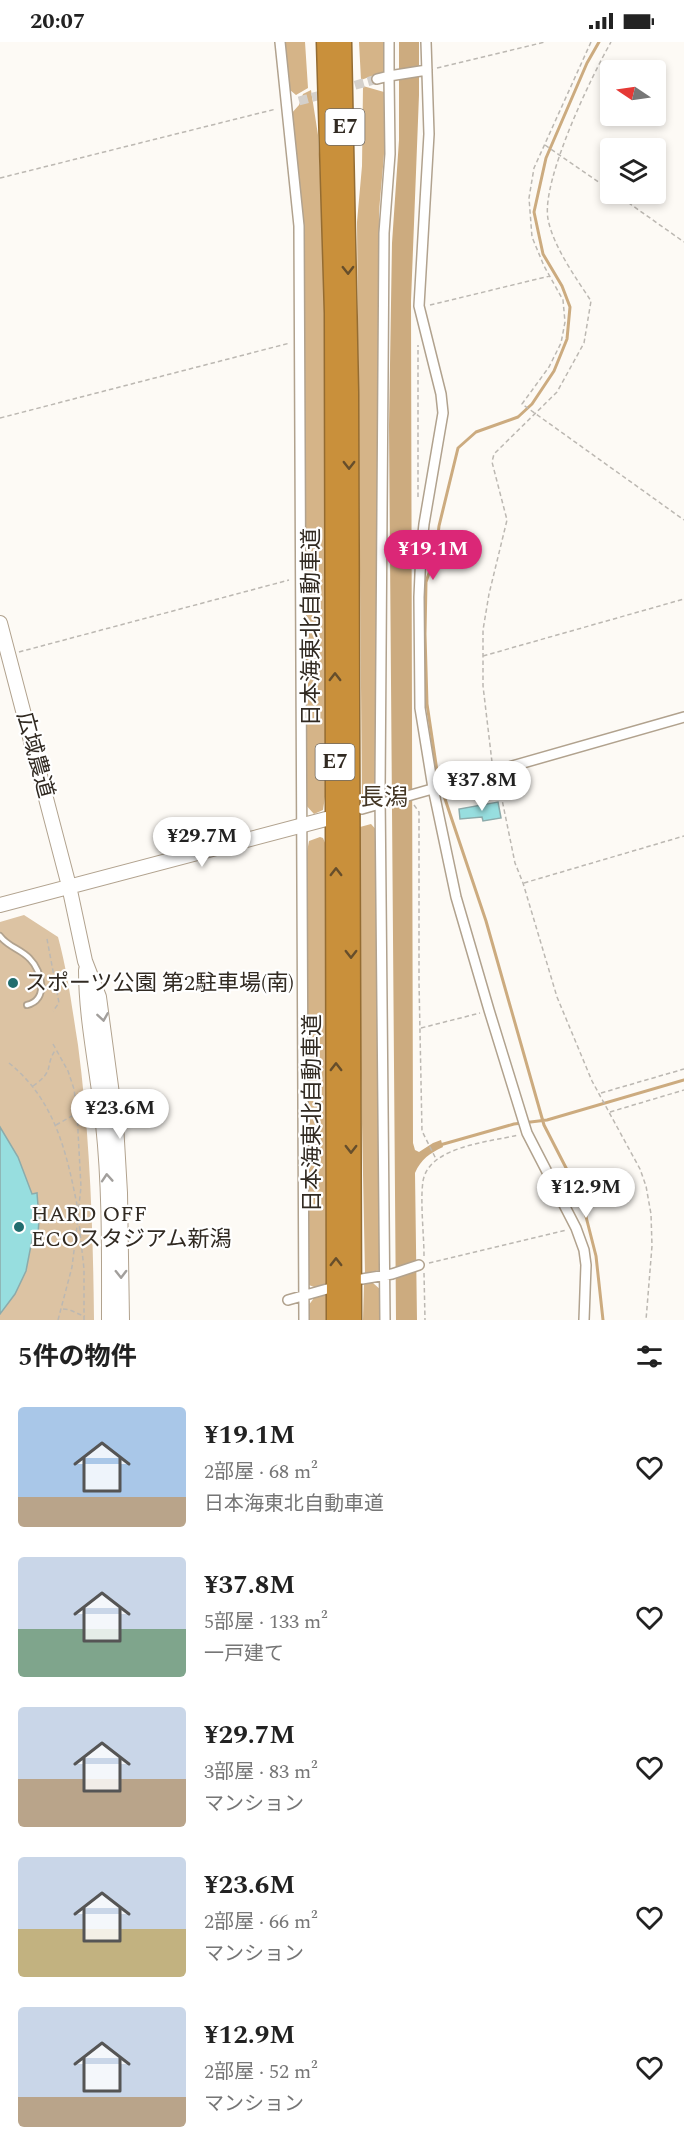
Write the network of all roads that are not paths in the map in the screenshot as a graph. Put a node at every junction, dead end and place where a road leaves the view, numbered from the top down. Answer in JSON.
{"nodes":[{"id":1,"x":280,"y":42,"type":"edge"},
{"id":2,"x":315,"y":42,"type":"edge"},
{"id":3,"x":326,"y":42,"type":"edge"},
{"id":4,"x":342,"y":42,"type":"edge"},
{"id":5,"x":349,"y":42,"type":"edge"},
{"id":6,"x":389,"y":42,"type":"edge"},
{"id":7,"x":426,"y":42,"type":"edge"},
{"id":8,"x":427,"y":70,"type":"junction"},
{"id":9,"x":391,"y":75,"type":"junction"},
{"id":10,"x":377,"y":79,"type":"tunnel mouth"},
{"id":11,"x":299,"y":101,"type":"tunnel mouth"},
{"id":12,"x":288,"y":105,"type":"junction"},
{"id":13,"x":340,"y":208,"type":"junction"},
{"id":14,"x":0,"y":623,"type":"edge"},
{"id":15,"x":684,"y":717,"type":"edge"},
{"id":16,"x":435,"y":788,"type":"junction"},
{"id":17,"x":382,"y":803,"type":"junction"},
{"id":18,"x":362,"y":809,"type":"dead end"},
{"id":19,"x":326,"y":819,"type":"dead end"},
{"id":20,"x":303,"y":826,"type":"junction"},
{"id":21,"x":69,"y":886,"type":"junction"},
{"id":22,"x":0,"y":905,"type":"edge"},
{"id":23,"x":0,"y":936,"type":"edge"},
{"id":24,"x":86,"y":962,"type":"junction"},
{"id":25,"x":27,"y":1005,"type":"dead end"},
{"id":26,"x":422,"y":1265,"type":"road end"},
{"id":27,"x":388,"y":1274,"type":"junction"},
{"id":28,"x":362,"y":1279,"type":"dead end"},
{"id":29,"x":327,"y":1289,"type":"dead end"},
{"id":30,"x":304,"y":1295,"type":"junction"},
{"id":31,"x":288,"y":1300,"type":"dead end"},
{"id":32,"x":109,"y":1320,"type":"edge"},
{"id":33,"x":122,"y":1320,"type":"edge"},
{"id":34,"x":304,"y":1320,"type":"edge"},
{"id":35,"x":336,"y":1320,"type":"edge"},
{"id":36,"x":352,"y":1320,"type":"edge"},
{"id":37,"x":385,"y":1320,"type":"edge"},
{"id":38,"x":584,"y":1320,"type":"edge"}],
"edges":[{"from":1,"to":12,"type":"street"},
{"from":2,"to":13,"type":"highway"},
{"from":3,"to":13,"type":"highway","name":"日本海東北自動車道","number":"E7"},
{"from":4,"to":13,"type":"highway","name":"日本海東北自動車道","number":"E7"},
{"from":5,"to":13,"type":"highway"},
{"from":6,"to":9,"type":"street"},
{"from":7,"to":8,"type":"street"},
{"from":8,"to":9,"type":"street"},
{"from":8,"to":16,"type":"street"},
{"from":9,"to":10,"type":"street"},
{"from":9,"to":17,"type":"street"},
{"from":11,"to":12,"type":"street"},
{"from":12,"to":20,"type":"street"},
{"from":35,"to":13,"type":"highway","name":"日本海東北自動車道","number":"E7","one_way":true},
{"from":13,"to":36,"type":"highway","name":"日本海東北自動車道","number":"E7","one_way":true},
{"from":14,"to":21,"type":"street","name":"広域農道"},
{"from":15,"to":16,"type":"street"},
{"from":16,"to":17,"type":"street"},
{"from":16,"to":38,"type":"street"},
{"from":17,"to":18,"type":"street"},
{"from":17,"to":27,"type":"street"},
{"from":19,"to":20,"type":"street"},
{"from":20,"to":21,"type":"street"},
{"from":20,"to":30,"type":"street"},
{"from":21,"to":22,"type":"street"},
{"from":21,"to":24,"type":"street","name":"広域農道"},
{"from":23,"to":25,"type":"lane"},
{"from":32,"to":24,"type":"street","one_way":true},
{"from":24,"to":33,"type":"street","one_way":true},
{"from":26,"to":27,"type":"street"},
{"from":27,"to":28,"type":"street"},
{"from":27,"to":37,"type":"street"},
{"from":29,"to":30,"type":"street"},
{"from":30,"to":31,"type":"street"},
{"from":30,"to":34,"type":"street"}]}
